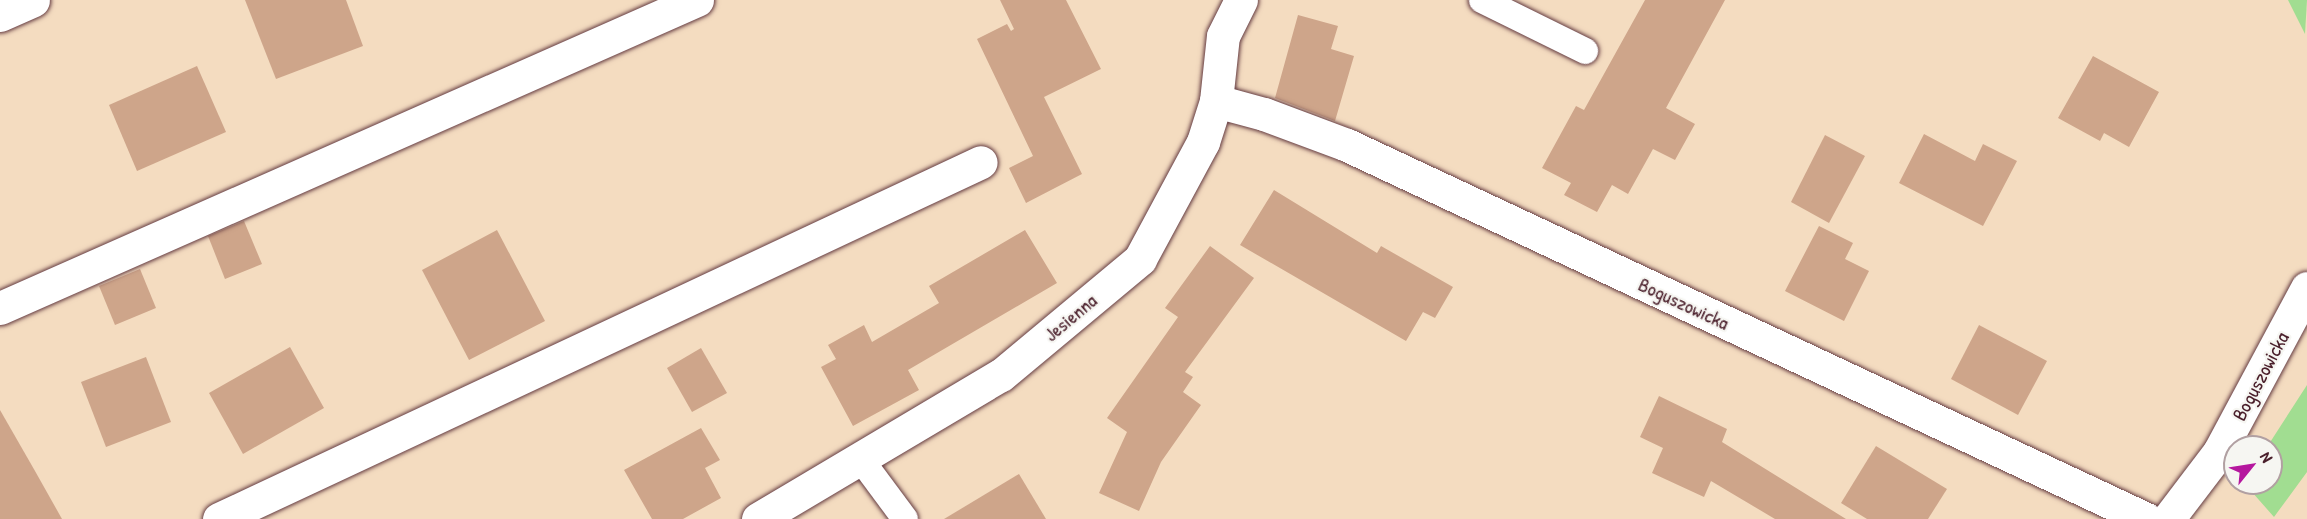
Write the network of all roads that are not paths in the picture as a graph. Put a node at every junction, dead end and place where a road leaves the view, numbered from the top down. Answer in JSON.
{"nodes":[{"id":1,"x":33,"y":0,"type":"edge"},
{"id":2,"x":697,"y":0,"type":"edge"},
{"id":3,"x":1241,"y":0,"type":"edge"},
{"id":4,"x":1482,"y":0,"type":"edge"},
{"id":5,"x":0,"y":15,"type":"edge"},
{"id":6,"x":1585,"y":51,"type":"dead end"},
{"id":7,"x":1216,"y":101,"type":"junction"},
{"id":8,"x":981,"y":162,"type":"dead end"},
{"id":9,"x":2307,"y":288,"type":"edge"},
{"id":10,"x":0,"y":308,"type":"edge"},
{"id":11,"x":859,"y":457,"type":"junction"},
{"id":12,"x":219,"y":519,"type":"edge"},
{"id":13,"x":758,"y":519,"type":"edge"},
{"id":14,"x":904,"y":519,"type":"edge"},
{"id":15,"x":2146,"y":519,"type":"edge"},
{"id":16,"x":2168,"y":519,"type":"edge"}],
"edges":[{"from":1,"to":5,"type":"street"},
{"from":2,"to":10,"type":"street"},
{"from":3,"to":7,"type":"street","name":"Jesienna"},
{"from":4,"to":6,"type":"lane"},
{"from":7,"to":11,"type":"street","name":"Jesienna"},
{"from":7,"to":15,"type":"street","name":"Boguszowicka"},
{"from":8,"to":12,"type":"street"},
{"from":9,"to":16,"type":"street","name":"Boguszowicka"},
{"from":11,"to":13,"type":"street","name":"Jesienna"},
{"from":11,"to":14,"type":"lane"}]}
